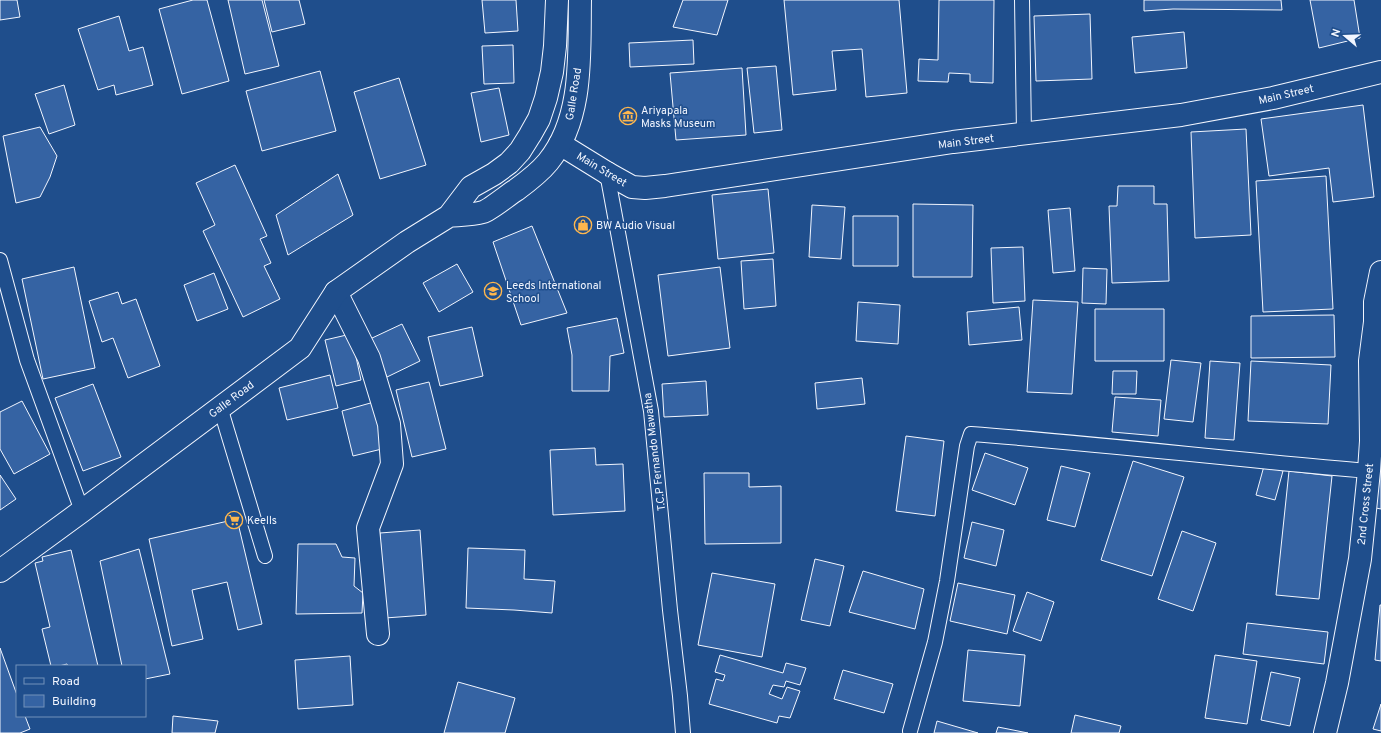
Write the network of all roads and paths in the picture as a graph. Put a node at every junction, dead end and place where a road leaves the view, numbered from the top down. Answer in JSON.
{"nodes":[{"id":1,"x":557,"y":0,"type":"edge"},
{"id":2,"x":580,"y":0,"type":"edge"},
{"id":3,"x":1022,"y":0,"type":"edge"},
{"id":4,"x":1381,"y":72,"type":"edge"},
{"id":5,"x":1024,"y":134,"type":"junction"},
{"id":6,"x":560,"y":144,"type":"junction"},
{"id":7,"x":607,"y":173,"type":"junction"},
{"id":8,"x":449,"y":216,"type":"junction"},
{"id":9,"x":0,"y":260,"type":"edge"},
{"id":10,"x":1381,"y":272,"type":"edge"},
{"id":11,"x":336,"y":292,"type":"junction"},
{"id":12,"x":220,"y":407,"type":"junction"},
{"id":13,"x":1369,"y":472,"type":"junction"},
{"id":14,"x":82,"y":511,"type":"junction"},
{"id":15,"x":265,"y":556,"type":"dead end"},
{"id":16,"x":0,"y":571,"type":"edge"},
{"id":17,"x":378,"y":634,"type":"dead end"},
{"id":18,"x":910,"y":731,"type":"dead end"},
{"id":19,"x":683,"y":733,"type":"edge"},
{"id":20,"x":1325,"y":733,"type":"edge"}],
"edges":[{"from":1,"to":8,"type":"main road","name":"Galle Road"},
{"from":2,"to":6,"type":"main road","name":"Galle Road"},
{"from":3,"to":5,"type":"lane"},
{"from":4,"to":5,"type":"main road","name":"Main Street"},
{"from":5,"to":7,"type":"main road","name":"Main Street"},
{"from":6,"to":7,"type":"main road","name":"Main Street"},
{"from":6,"to":8,"type":"main road","name":"Galle Road"},
{"from":7,"to":19,"type":"lane","name":"T.C.P Fernando Mawatha"},
{"from":8,"to":11,"type":"main road","name":"Galle Road"},
{"from":9,"to":14,"type":"lane"},
{"from":10,"to":13,"type":"main road","name":"2nd Cross Street"},
{"from":11,"to":12,"type":"main road","name":"Galle Road"},
{"from":11,"to":17,"type":"main road"},
{"from":12,"to":14,"type":"main road","name":"Galle Road"},
{"from":12,"to":15,"type":"lane"},
{"from":13,"to":18,"type":"lane"},
{"from":13,"to":20,"type":"main road","name":"2nd Cross Street"},
{"from":14,"to":16,"type":"main road","name":"Galle Road"}]}
